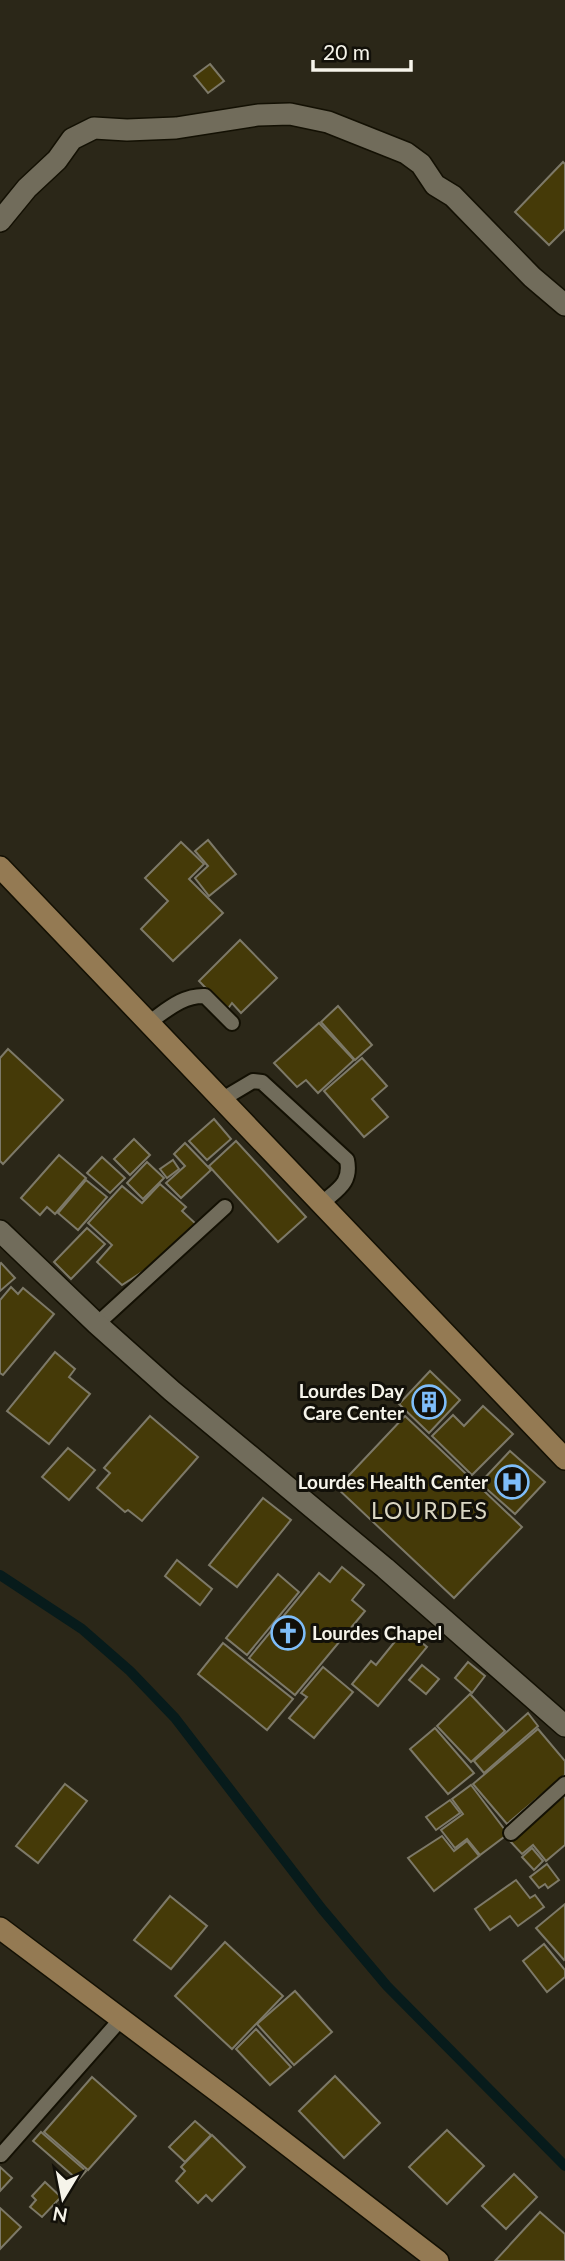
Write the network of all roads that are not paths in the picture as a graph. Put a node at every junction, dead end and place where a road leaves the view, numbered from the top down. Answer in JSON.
{"nodes":[{"id":1,"x":0,"y":221,"type":"edge"},
{"id":2,"x":565,"y":305,"type":"edge"},
{"id":3,"x":0,"y":867,"type":"edge"},
{"id":4,"x":148,"y":1023,"type":"junction"},
{"id":5,"x":232,"y":1023,"type":"dead end"},
{"id":6,"x":221,"y":1100,"type":"junction"},
{"id":7,"x":320,"y":1205,"type":"junction"},
{"id":8,"x":225,"y":1207,"type":"dead end"},
{"id":9,"x":0,"y":1231,"type":"edge"},
{"id":10,"x":97,"y":1324,"type":"junction"},
{"id":11,"x":565,"y":1459,"type":"edge"},
{"id":12,"x":565,"y":1726,"type":"edge"},
{"id":13,"x":565,"y":1784,"type":"edge"},
{"id":14,"x":511,"y":1833,"type":"dead end"},
{"id":15,"x":0,"y":1928,"type":"edge"},
{"id":16,"x":121,"y":2019,"type":"junction"},
{"id":17,"x":1,"y":2155,"type":"edge"},
{"id":18,"x":438,"y":2261,"type":"edge"}],
"edges":[{"from":1,"to":2,"type":"street"},
{"from":3,"to":4,"type":"street"},
{"from":4,"to":5,"type":"lane"},
{"from":4,"to":6,"type":"street"},
{"from":6,"to":7,"type":"street"},
{"from":6,"to":7,"type":"lane"},
{"from":7,"to":11,"type":"street"},
{"from":8,"to":10,"type":"lane"},
{"from":9,"to":10,"type":"street"},
{"from":10,"to":12,"type":"street"},
{"from":13,"to":14,"type":"lane"},
{"from":15,"to":16,"type":"street"},
{"from":16,"to":17,"type":"lane"},
{"from":16,"to":18,"type":"street"}]}
